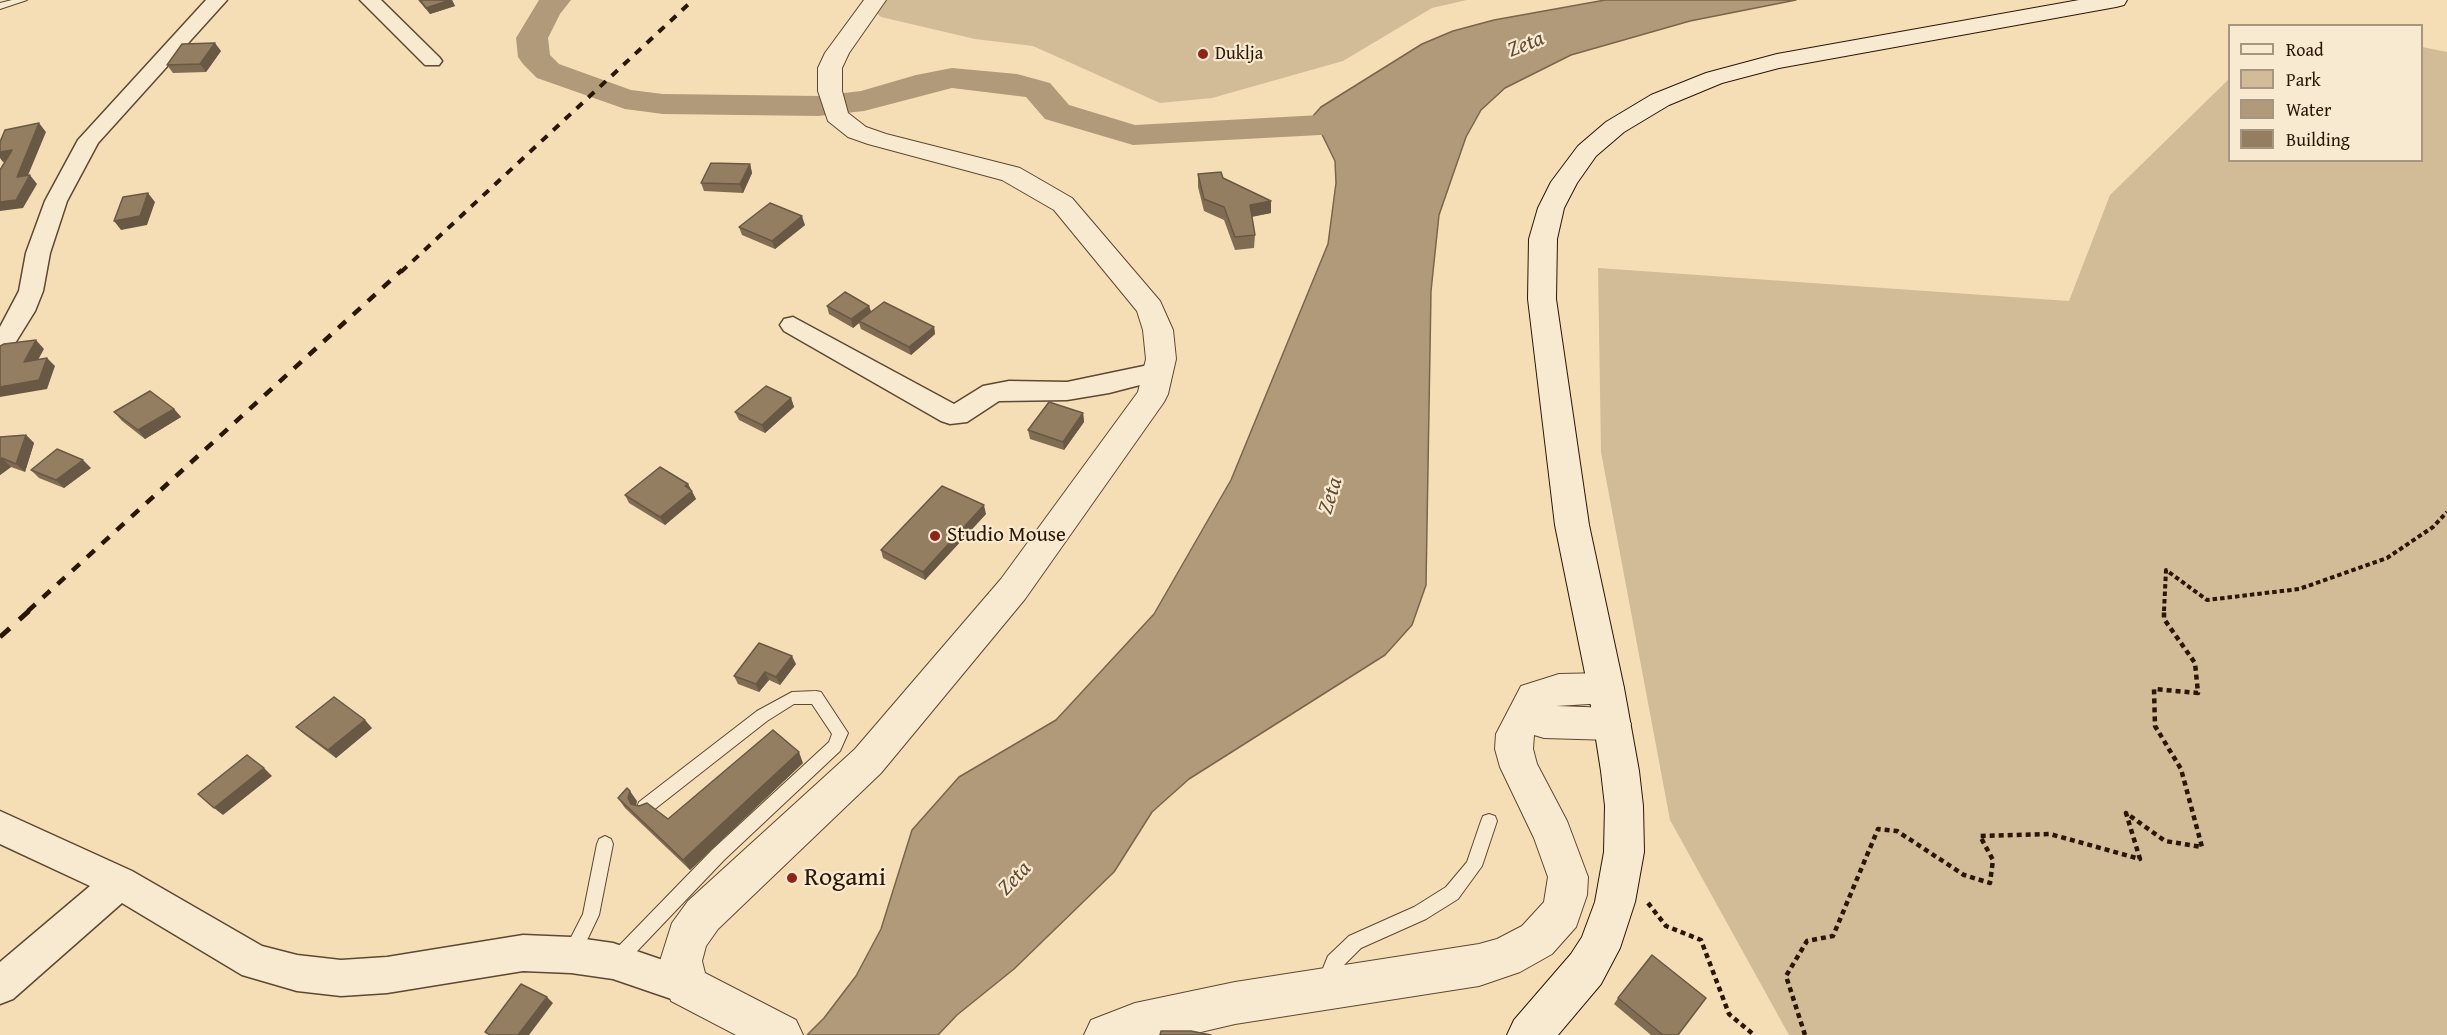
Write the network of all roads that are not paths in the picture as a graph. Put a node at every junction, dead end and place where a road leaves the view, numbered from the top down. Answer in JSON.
{"nodes":[{"id":1,"x":22,"y":0,"type":"edge"},
{"id":2,"x":218,"y":0,"type":"edge"},
{"id":3,"x":370,"y":0,"type":"edge"},
{"id":4,"x":875,"y":0,"type":"edge"},
{"id":5,"x":2116,"y":0,"type":"edge"},
{"id":6,"x":0,"y":6,"type":"edge"},
{"id":7,"x":432,"y":61,"type":"dead end"},
{"id":8,"x":793,"y":325,"type":"dead end"},
{"id":9,"x":0,"y":346,"type":"edge"},
{"id":10,"x":1158,"y":372,"type":"junction"},
{"id":11,"x":1594,"y":705,"type":"junction"},
{"id":12,"x":645,"y":807,"type":"edge"},
{"id":13,"x":1489,"y":822,"type":"dead end"},
{"id":14,"x":0,"y":827,"type":"edge"},
{"id":15,"x":605,"y":844,"type":"dead end"},
{"id":16,"x":120,"y":883,"type":"junction"},
{"id":17,"x":571,"y":955,"type":"junction"},
{"id":18,"x":616,"y":962,"type":"junction"},
{"id":19,"x":0,"y":986,"type":"edge"},
{"id":20,"x":686,"y":986,"type":"junction"},
{"id":21,"x":1324,"y":988,"type":"junction"},
{"id":22,"x":781,"y":1035,"type":"edge"},
{"id":23,"x":1106,"y":1035,"type":"edge"},
{"id":24,"x":1530,"y":1035,"type":"edge"}],
"edges":[{"from":1,"to":6,"type":"lane"},
{"from":2,"to":9,"type":"street"},
{"from":3,"to":7,"type":"street"},
{"from":4,"to":10,"type":"street"},
{"from":5,"to":11,"type":"street"},
{"from":8,"to":10,"type":"street"},
{"from":10,"to":20,"type":"street"},
{"from":11,"to":21,"type":"street"},
{"from":11,"to":24,"type":"street"},
{"from":12,"to":18,"type":"lane"},
{"from":13,"to":21,"type":"lane"},
{"from":14,"to":16,"type":"street"},
{"from":15,"to":17,"type":"lane"},
{"from":16,"to":17,"type":"street"},
{"from":16,"to":19,"type":"street"},
{"from":17,"to":18,"type":"street"},
{"from":18,"to":20,"type":"street"},
{"from":20,"to":22,"type":"street"},
{"from":21,"to":23,"type":"street"}]}
